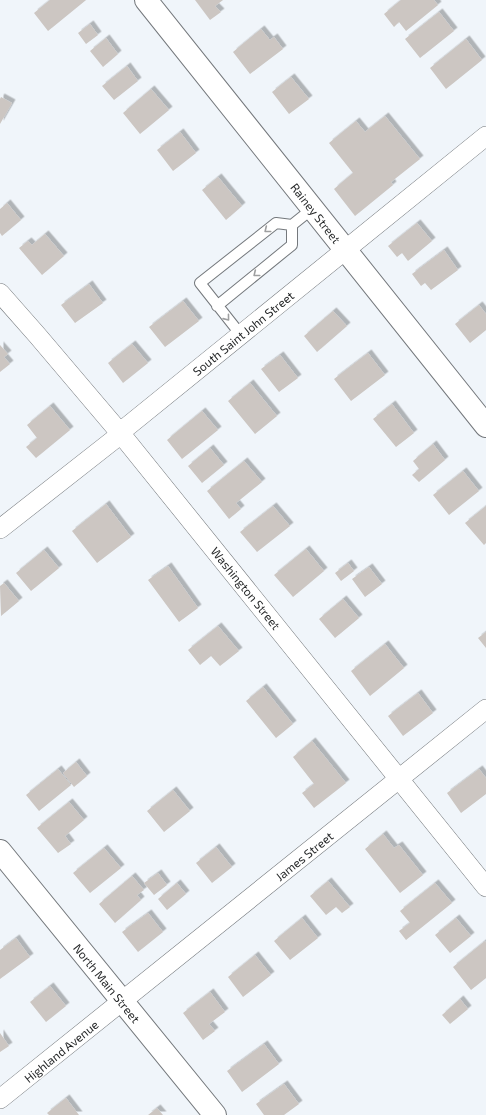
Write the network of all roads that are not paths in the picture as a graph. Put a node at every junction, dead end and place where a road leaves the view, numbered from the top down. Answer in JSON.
{"nodes":[{"id":1,"x":146,"y":0,"type":"edge"},
{"id":2,"x":486,"y":136,"type":"edge"},
{"id":3,"x":312,"y":209,"type":"junction"},
{"id":4,"x":292,"y":225,"type":"junction"},
{"id":5,"x":345,"y":250,"type":"junction"},
{"id":6,"x":0,"y":293,"type":"edge"},
{"id":7,"x":217,"y":306,"type":"junction"},
{"id":8,"x":241,"y":335,"type":"junction"},
{"id":9,"x":486,"y":426,"type":"edge"},
{"id":10,"x":121,"y":434,"type":"junction"},
{"id":11,"x":0,"y":529,"type":"edge"},
{"id":12,"x":486,"y":709,"type":"edge"},
{"id":13,"x":400,"y":779,"type":"junction"},
{"id":14,"x":0,"y":851,"type":"edge"},
{"id":15,"x":486,"y":887,"type":"edge"},
{"id":16,"x":122,"y":1002,"type":"junction"},
{"id":17,"x":0,"y":1099,"type":"edge"},
{"id":18,"x":215,"y":1115,"type":"edge"}],
"edges":[{"from":1,"to":3,"type":"street","name":"Rainey Street"},
{"from":2,"to":5,"type":"street","name":"South Saint John Street"},
{"from":3,"to":4,"type":"lane"},
{"from":3,"to":5,"type":"street","name":"Rainey Street"},
{"from":4,"to":7,"type":"lane","one_way":true},
{"from":4,"to":7,"type":"lane","one_way":true},
{"from":5,"to":8,"type":"street","name":"South Saint John Street"},
{"from":5,"to":9,"type":"street","name":"Rainey Street"},
{"from":6,"to":10,"type":"street","name":"Washington Street"},
{"from":7,"to":8,"type":"lane","one_way":true},
{"from":8,"to":10,"type":"street","name":"South Saint John Street"},
{"from":10,"to":11,"type":"street","name":"South Saint John Street"},
{"from":10,"to":13,"type":"street","name":"Washington Street"},
{"from":12,"to":13,"type":"street","name":"James Street"},
{"from":13,"to":15,"type":"street","name":"Washington Street"},
{"from":13,"to":16,"type":"street","name":"James Street"},
{"from":14,"to":16,"type":"street","name":"North Main Street"},
{"from":16,"to":17,"type":"street","name":"Highland Avenue"},
{"from":16,"to":18,"type":"street","name":"North Main Street"}]}
